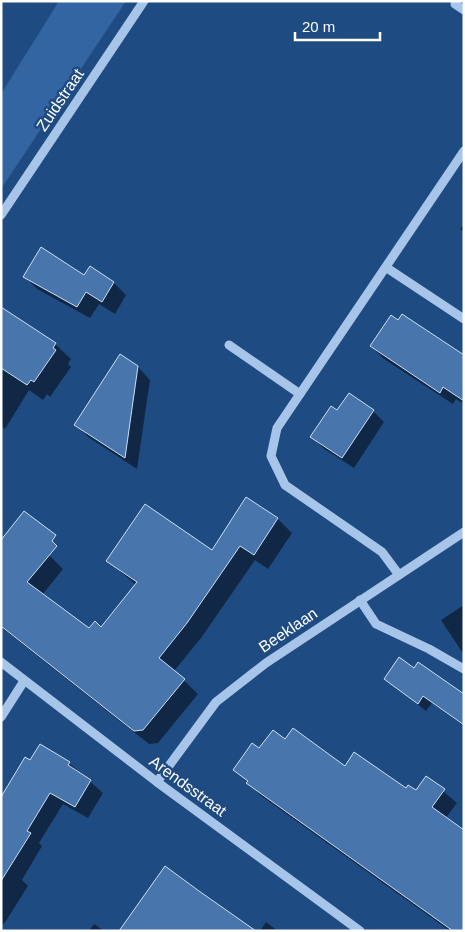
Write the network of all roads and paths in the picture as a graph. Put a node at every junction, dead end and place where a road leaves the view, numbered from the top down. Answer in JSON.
{"nodes":[{"id":1,"x":144,"y":1,"type":"edge"},
{"id":2,"x":455,"y":4,"type":"dead end"},
{"id":3,"x":464,"y":10,"type":"edge"},
{"id":4,"x":464,"y":151,"type":"edge"},
{"id":5,"x":1,"y":215,"type":"edge"},
{"id":6,"x":387,"y":268,"type":"junction"},
{"id":7,"x":464,"y":318,"type":"edge"},
{"id":8,"x":229,"y":345,"type":"dead end"},
{"id":9,"x":300,"y":394,"type":"junction"},
{"id":10,"x":464,"y":532,"type":"edge"},
{"id":11,"x":399,"y":575,"type":"junction"},
{"id":12,"x":360,"y":600,"type":"junction"},
{"id":13,"x":1,"y":662,"type":"edge"},
{"id":14,"x":464,"y":669,"type":"edge"},
{"id":15,"x":24,"y":681,"type":"junction"},
{"id":16,"x":1,"y":717,"type":"edge"},
{"id":17,"x":157,"y":782,"type":"junction"},
{"id":18,"x":360,"y":931,"type":"edge"}],
"edges":[{"from":1,"to":5,"type":"street","name":"Zuidstraat"},
{"from":2,"to":3,"type":"street"},
{"from":4,"to":6,"type":"street"},
{"from":6,"to":7,"type":"street"},
{"from":6,"to":9,"type":"street"},
{"from":8,"to":9,"type":"street"},
{"from":9,"to":11,"type":"street"},
{"from":10,"to":11,"type":"street","name":"Beeklaan"},
{"from":11,"to":12,"type":"street","name":"Beeklaan"},
{"from":12,"to":14,"type":"street"},
{"from":12,"to":17,"type":"street","name":"Beeklaan"},
{"from":13,"to":15,"type":"street","name":"Arendsstraat"},
{"from":15,"to":16,"type":"street"},
{"from":15,"to":17,"type":"street","name":"Arendsstraat"},
{"from":17,"to":18,"type":"street","name":"Arendsstraat"}]}
